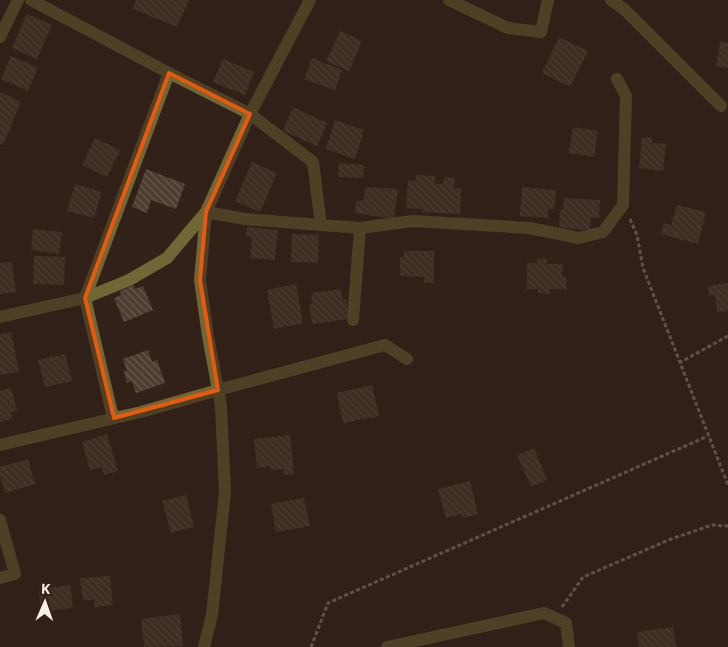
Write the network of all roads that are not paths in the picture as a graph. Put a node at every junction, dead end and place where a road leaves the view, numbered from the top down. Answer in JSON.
{"nodes":[{"id":1,"x":18,"y":0,"type":"edge"},
{"id":2,"x":31,"y":0,"type":"edge"},
{"id":3,"x":310,"y":0,"type":"edge"},
{"id":4,"x":450,"y":0,"type":"edge"},
{"id":5,"x":548,"y":0,"type":"edge"},
{"id":6,"x":611,"y":0,"type":"edge"},
{"id":7,"x":0,"y":38,"type":"edge"},
{"id":8,"x":169,"y":73,"type":"junction"},
{"id":9,"x":617,"y":79,"type":"dead end"},
{"id":10,"x":721,"y":106,"type":"dead end"},
{"id":11,"x":250,"y":114,"type":"junction"},
{"id":12,"x":206,"y":212,"type":"junction"},
{"id":13,"x":322,"y":225,"type":"junction"},
{"id":14,"x":360,"y":228,"type":"junction"},
{"id":15,"x":84,"y":298,"type":"junction"},
{"id":16,"x":0,"y":317,"type":"edge"},
{"id":17,"x":353,"y":320,"type":"dead end"},
{"id":18,"x":407,"y":359,"type":"dead end"},
{"id":19,"x":218,"y":390,"type":"junction"},
{"id":20,"x":114,"y":418,"type":"junction"},
{"id":21,"x":0,"y":445,"type":"edge"},
{"id":22,"x":0,"y":520,"type":"edge"},
{"id":23,"x":0,"y":578,"type":"edge"},
{"id":24,"x":204,"y":647,"type":"edge"},
{"id":25,"x":387,"y":647,"type":"edge"},
{"id":26,"x":568,"y":647,"type":"edge"}],
"edges":[{"from":1,"to":7,"type":"street"},
{"from":2,"to":8,"type":"street"},
{"from":3,"to":11,"type":"street"},
{"from":4,"to":5,"type":"street"},
{"from":6,"to":10,"type":"street"},
{"from":8,"to":11,"type":"street"},
{"from":8,"to":15,"type":"street"},
{"from":9,"to":14,"type":"street"},
{"from":11,"to":12,"type":"street"},
{"from":11,"to":13,"type":"street"},
{"from":12,"to":13,"type":"street"},
{"from":12,"to":15,"type":"street"},
{"from":12,"to":19,"type":"street"},
{"from":13,"to":14,"type":"street"},
{"from":14,"to":17,"type":"street"},
{"from":15,"to":16,"type":"street"},
{"from":15,"to":20,"type":"street"},
{"from":18,"to":19,"type":"street"},
{"from":19,"to":20,"type":"street"},
{"from":19,"to":24,"type":"street"},
{"from":20,"to":21,"type":"street"},
{"from":22,"to":23,"type":"street"},
{"from":25,"to":26,"type":"street"}]}
